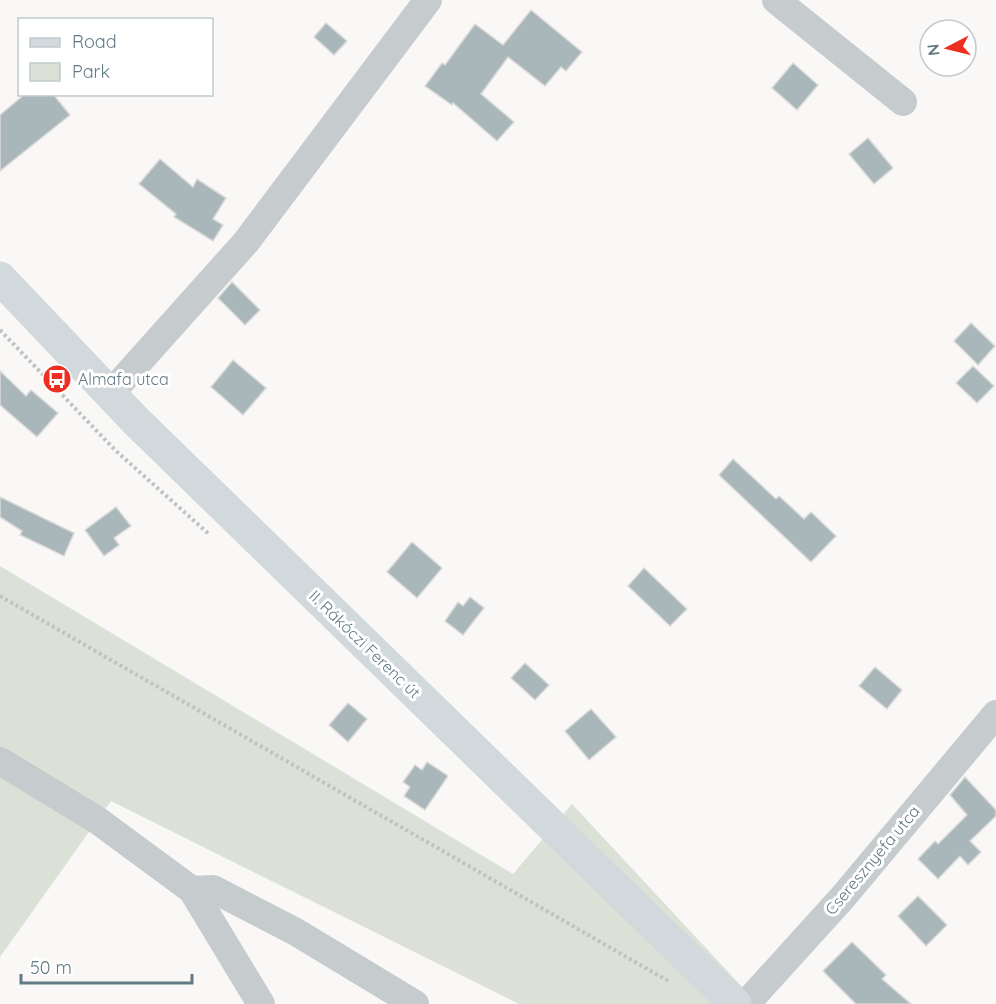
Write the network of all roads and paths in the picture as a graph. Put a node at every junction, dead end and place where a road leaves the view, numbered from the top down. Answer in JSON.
{"nodes":[{"id":1,"x":428,"y":0,"type":"edge"},
{"id":2,"x":776,"y":0,"type":"edge"},
{"id":3,"x":903,"y":102,"type":"dead end"},
{"id":4,"x":0,"y":278,"type":"edge"},
{"id":5,"x":110,"y":394,"type":"junction"},
{"id":6,"x":0,"y":596,"type":"edge"},
{"id":7,"x":996,"y":714,"type":"edge"},
{"id":8,"x":0,"y":761,"type":"edge"},
{"id":9,"x":192,"y":890,"type":"junction"},
{"id":10,"x":680,"y":988,"type":"dead end"},
{"id":11,"x":261,"y":1004,"type":"edge"},
{"id":12,"x":415,"y":1004,"type":"edge"},
{"id":13,"x":735,"y":1004,"type":"edge"},
{"id":14,"x":746,"y":1004,"type":"edge"}],
"edges":[{"from":1,"to":5,"type":"street"},
{"from":2,"to":3,"type":"street"},
{"from":4,"to":5,"type":"main road","name":"II. Rákóczi Ferenc út"},
{"from":5,"to":13,"type":"main road","name":"II. Rákóczi Ferenc út"},
{"from":6,"to":10,"type":"path"},
{"from":7,"to":14,"type":"street","name":"Cseresznyefa utca"},
{"from":8,"to":9,"type":"street"},
{"from":9,"to":11,"type":"street"},
{"from":9,"to":12,"type":"street"}]}
